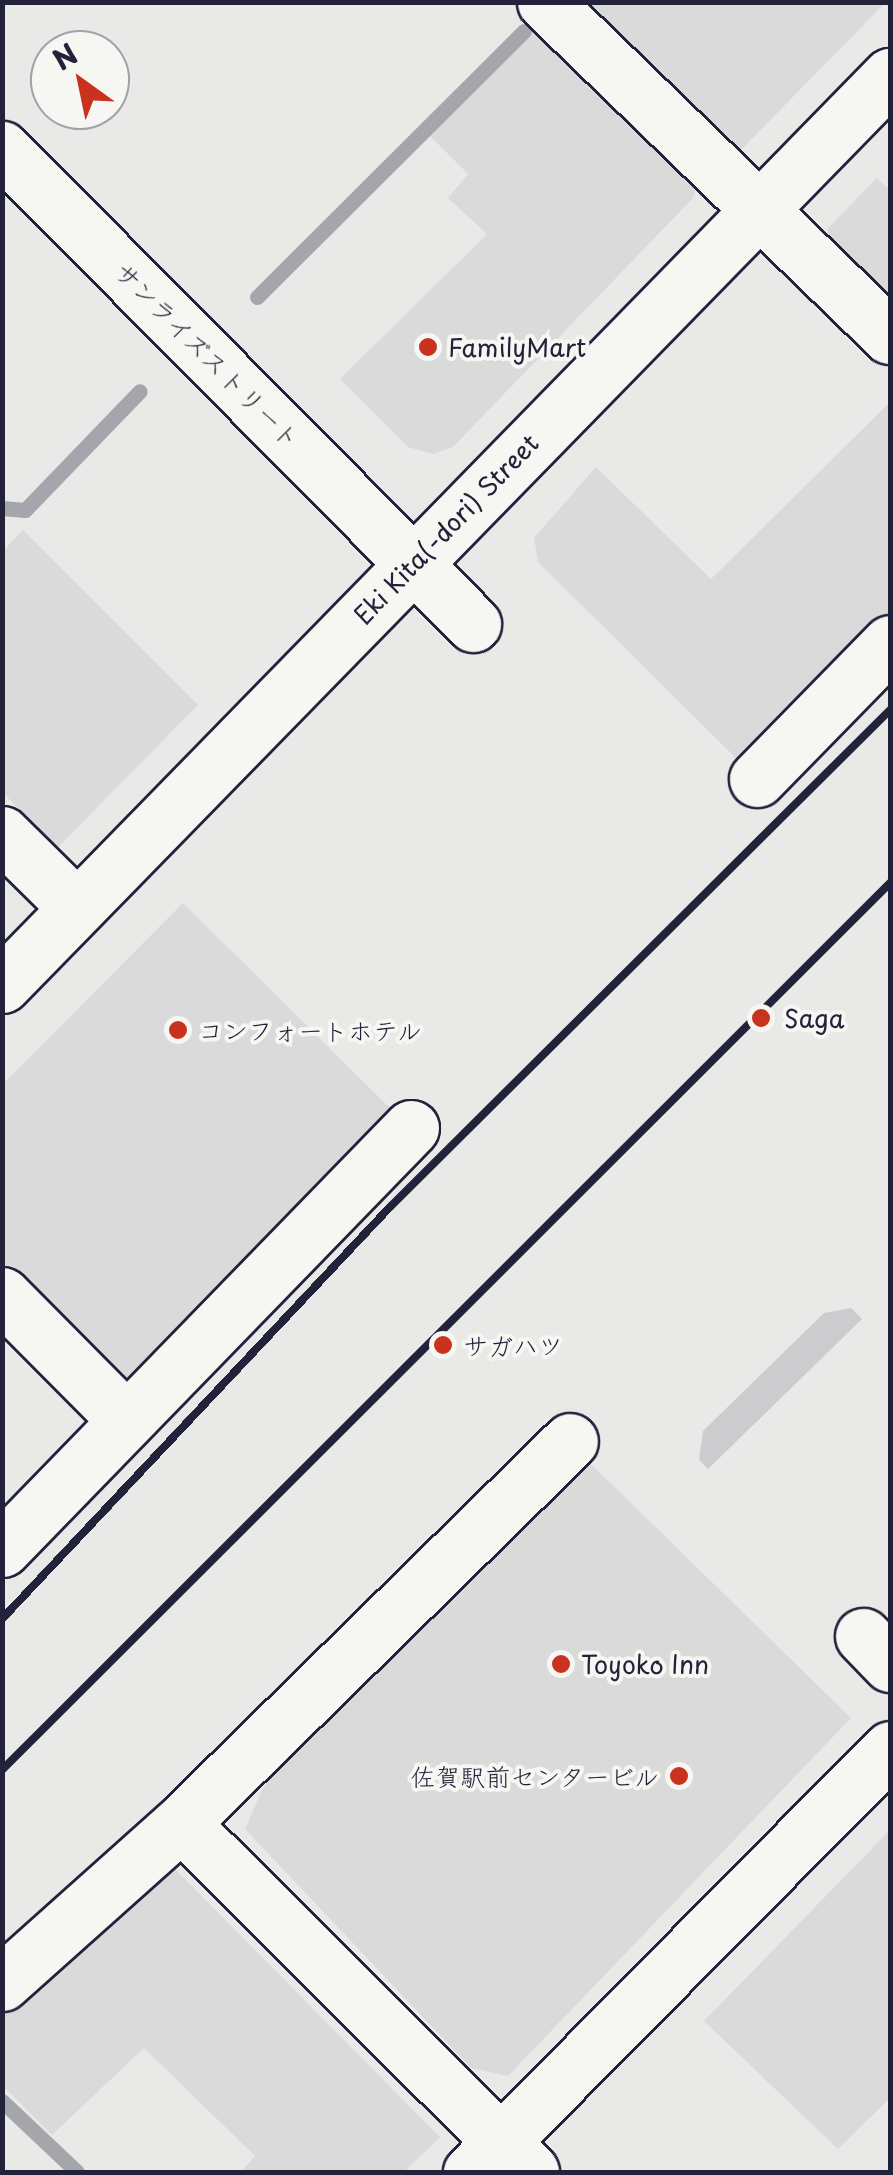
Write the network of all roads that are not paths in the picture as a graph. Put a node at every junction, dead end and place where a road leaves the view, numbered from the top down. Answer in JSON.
{"nodes":[{"id":1,"x":545,"y":2,"type":"edge"},
{"id":2,"x":890,"y":76,"type":"edge"},
{"id":3,"x":2,"y":150,"type":"edge"},
{"id":4,"x":758,"y":214,"type":"junction"},
{"id":5,"x":890,"y":336,"type":"edge"},
{"id":6,"x":414,"y":560,"type":"junction"},
{"id":7,"x":474,"y":624,"type":"dead end"},
{"id":8,"x":890,"y":643,"type":"edge"},
{"id":9,"x":756,"y":779,"type":"dead end"},
{"id":10,"x":2,"y":834,"type":"edge"},
{"id":11,"x":77,"y":908,"type":"junction"},
{"id":12,"x":2,"y":985,"type":"edge"},
{"id":13,"x":411,"y":1128,"type":"dead end"},
{"id":14,"x":2,"y":1296,"type":"edge"},
{"id":15,"x":124,"y":1418,"type":"junction"},
{"id":16,"x":570,"y":1441,"type":"dead end"},
{"id":17,"x":2,"y":1549,"type":"edge"},
{"id":18,"x":890,"y":1749,"type":"edge"},
{"id":19,"x":181,"y":1823,"type":"junction"},
{"id":20,"x":2,"y":1982,"type":"edge"},
{"id":21,"x":501,"y":2162,"type":"edge"}],
"edges":[{"from":1,"to":4,"type":"street"},
{"from":2,"to":4,"type":"street","name":"Eki Kita(-dori) Street"},
{"from":3,"to":6,"type":"street","name":"サンライズストリート"},
{"from":4,"to":5,"type":"street"},
{"from":4,"to":6,"type":"street","name":"Eki Kita(-dori) Street"},
{"from":6,"to":7,"type":"street","name":"サンライズストリート"},
{"from":6,"to":11,"type":"street","name":"Eki Kita(-dori) Street"},
{"from":8,"to":9,"type":"street"},
{"from":10,"to":11,"type":"street"},
{"from":11,"to":12,"type":"street","name":"Eki Kita(-dori) Street"},
{"from":13,"to":15,"type":"street"},
{"from":14,"to":15,"type":"street"},
{"from":15,"to":17,"type":"street"},
{"from":16,"to":19,"type":"street"},
{"from":18,"to":21,"type":"street"},
{"from":19,"to":20,"type":"street"},
{"from":19,"to":21,"type":"street"}]}
